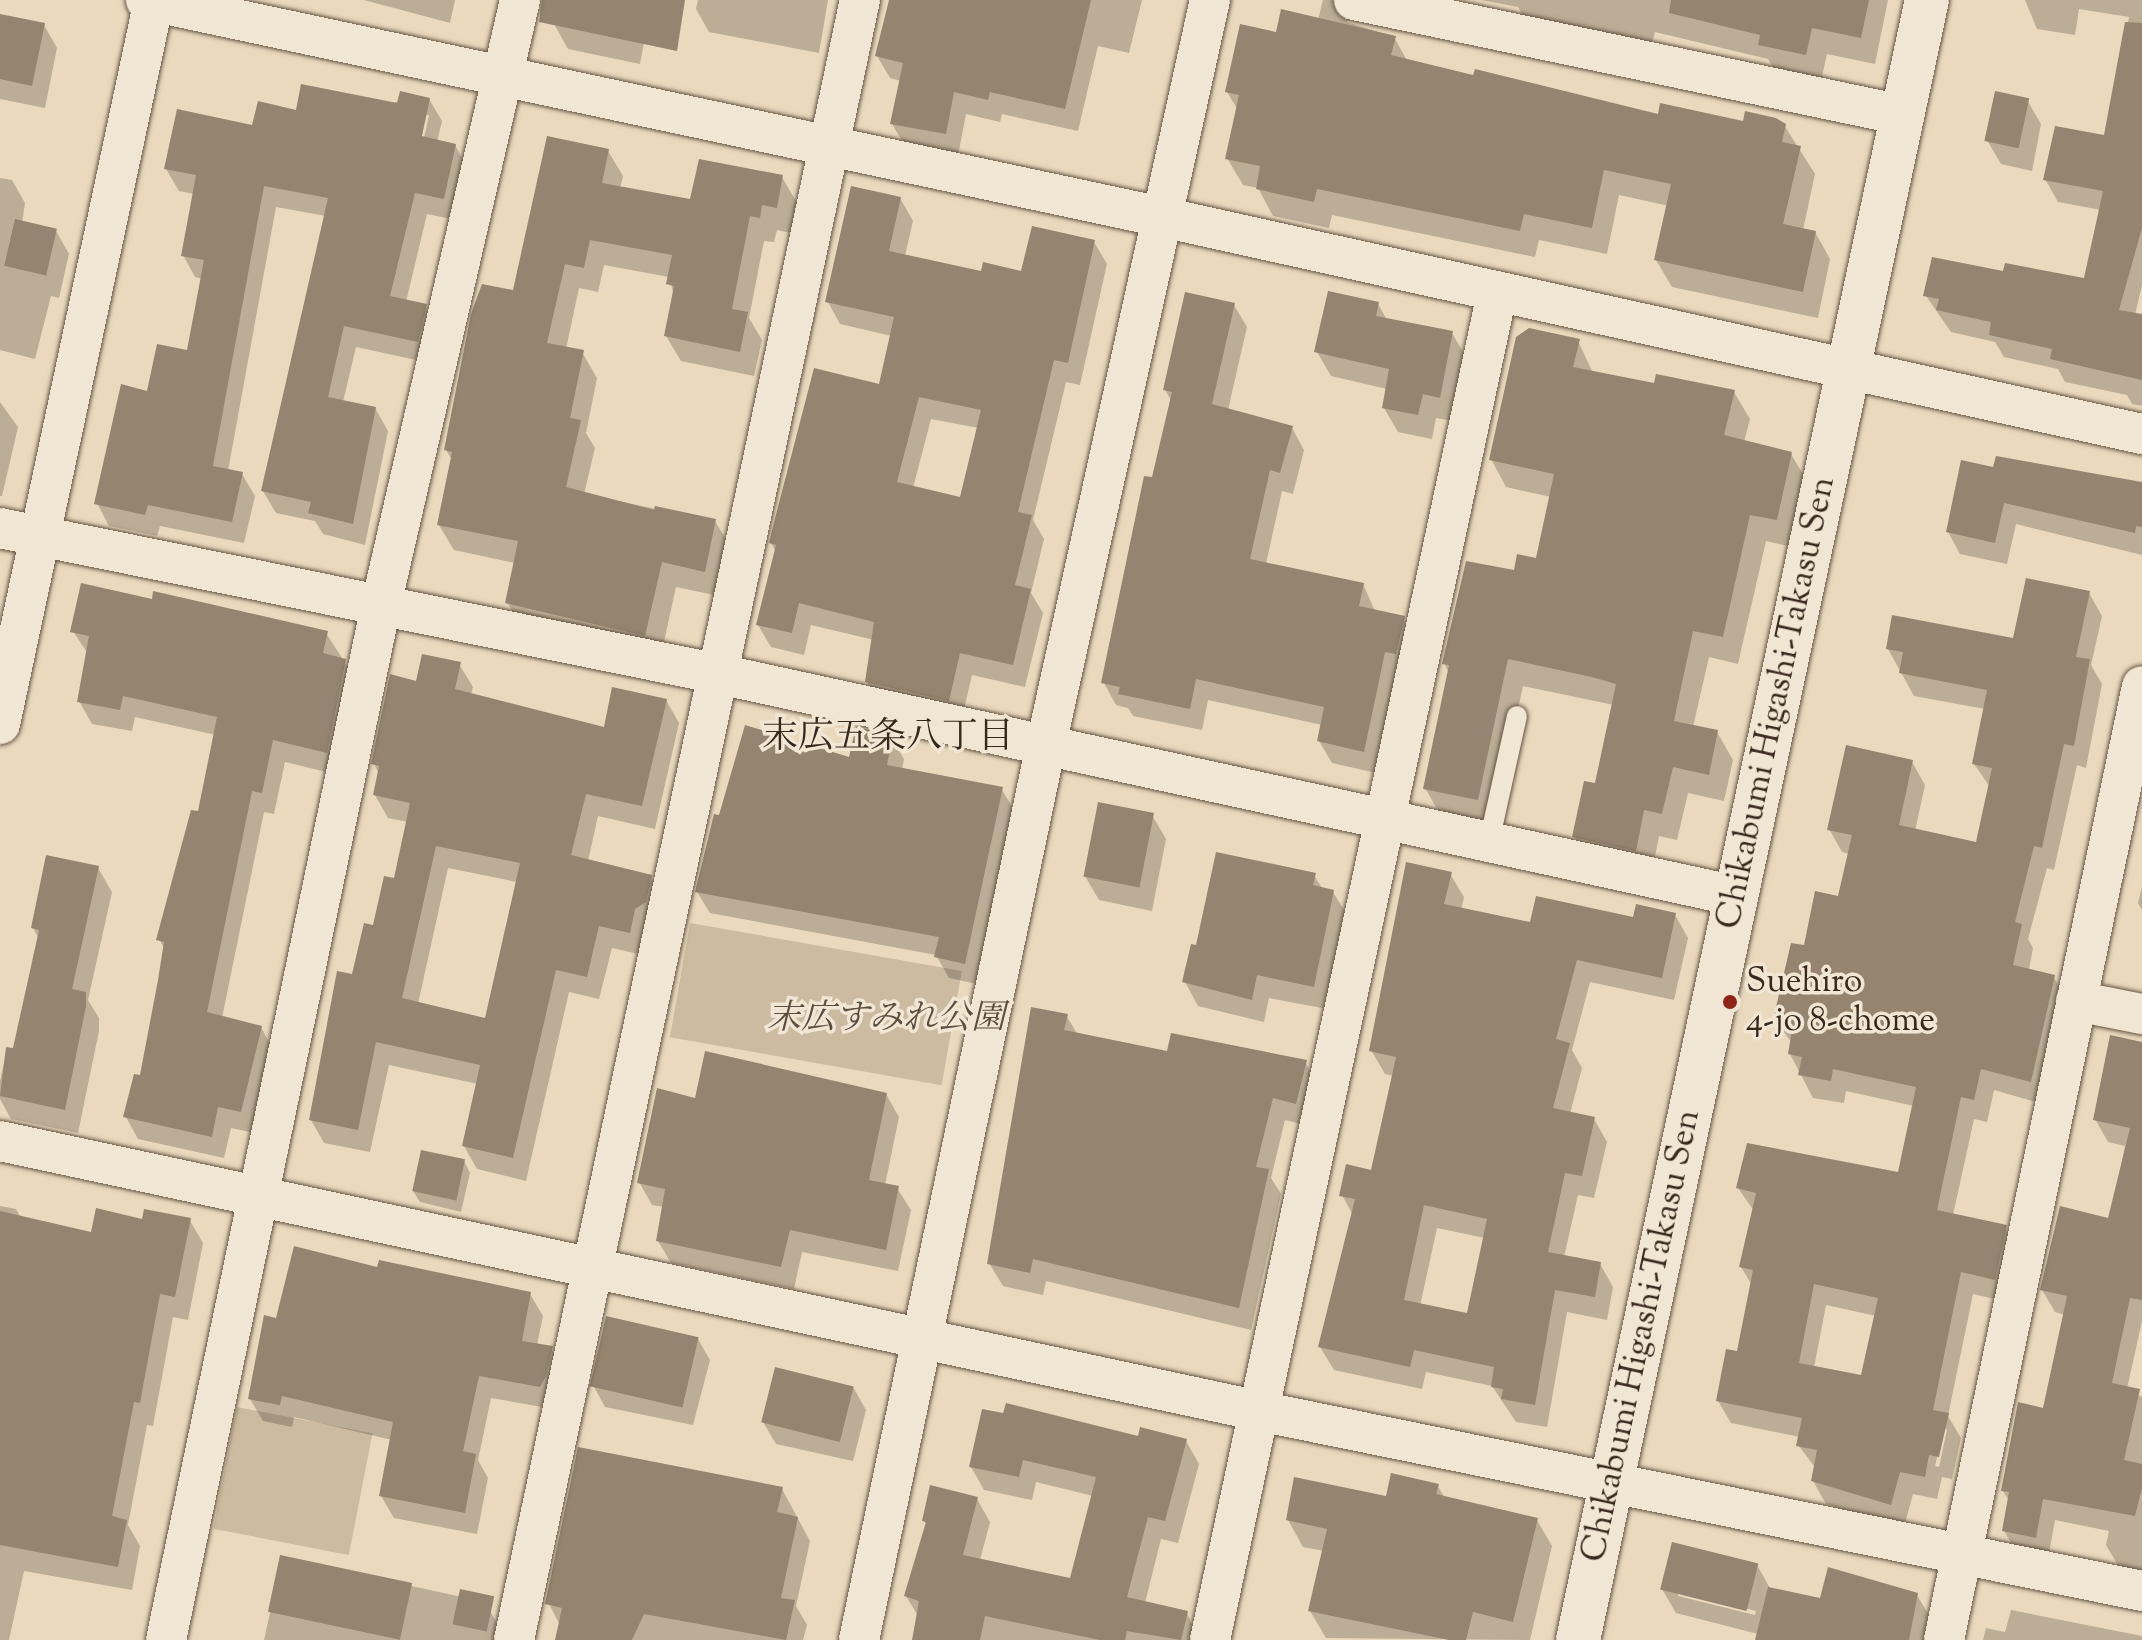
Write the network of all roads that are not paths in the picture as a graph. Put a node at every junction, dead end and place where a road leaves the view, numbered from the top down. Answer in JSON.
{"nodes":[{"id":1,"x":520,"y":0,"type":"edge"},
{"id":2,"x":860,"y":0,"type":"edge"},
{"id":3,"x":1210,"y":0,"type":"edge"},
{"id":4,"x":1354,"y":0,"type":"edge"},
{"id":5,"x":1927,"y":0,"type":"edge"},
{"id":6,"x":151,"y":1,"type":"edge"},
{"id":7,"x":504,"y":79,"type":"junction"},
{"id":8,"x":1902,"y":115,"type":"junction"},
{"id":9,"x":830,"y":147,"type":"junction"},
{"id":10,"x":1162,"y":217,"type":"junction"},
{"id":11,"x":1497,"y":293,"type":"junction"},
{"id":12,"x":1847,"y":369,"type":"junction"},
{"id":13,"x":2142,"y":434,"type":"edge"},
{"id":14,"x":0,"y":528,"type":"edge"},
{"id":15,"x":40,"y":536,"type":"junction"},
{"id":16,"x":381,"y":605,"type":"junction"},
{"id":17,"x":719,"y":674,"type":"junction"},
{"id":18,"x":2142,"y":686,"type":"edge"},
{"id":19,"x":1517,"y":716,"type":"dead end"},
{"id":20,"x":0,"y":724,"type":"edge"},
{"id":21,"x":1046,"y":745,"type":"junction"},
{"id":22,"x":1382,"y":819,"type":"junction"},
{"id":23,"x":1489,"y":842,"type":"junction"},
{"id":24,"x":1736,"y":896,"type":"junction"},
{"id":25,"x":2076,"y":1001,"type":"junction"},
{"id":26,"x":2142,"y":1014,"type":"edge"},
{"id":27,"x":0,"y":1141,"type":"edge"},
{"id":28,"x":260,"y":1196,"type":"junction"},
{"id":29,"x":589,"y":1265,"type":"junction"},
{"id":30,"x":924,"y":1336,"type":"junction"},
{"id":31,"x":1259,"y":1411,"type":"junction"},
{"id":32,"x":1610,"y":1484,"type":"junction"},
{"id":33,"x":1963,"y":1553,"type":"junction"},
{"id":34,"x":2142,"y":1591,"type":"edge"},
{"id":35,"x":166,"y":1640,"type":"edge"},
{"id":36,"x":514,"y":1640,"type":"edge"},
{"id":37,"x":859,"y":1640,"type":"edge"},
{"id":38,"x":1210,"y":1640,"type":"edge"},
{"id":39,"x":1578,"y":1640,"type":"edge"},
{"id":40,"x":1944,"y":1640,"type":"edge"}],
"edges":[{"from":1,"to":7,"type":"street"},
{"from":2,"to":9,"type":"street"},
{"from":3,"to":10,"type":"street"},
{"from":4,"to":8,"type":"street"},
{"from":5,"to":8,"type":"street","name":"Chikabumi Higashi-Takasu Sen"},
{"from":6,"to":7,"type":"street"},
{"from":6,"to":15,"type":"street"},
{"from":7,"to":9,"type":"street"},
{"from":7,"to":16,"type":"street"},
{"from":8,"to":12,"type":"street","name":"Chikabumi Higashi-Takasu Sen"},
{"from":9,"to":10,"type":"street"},
{"from":9,"to":17,"type":"street"},
{"from":10,"to":11,"type":"street"},
{"from":10,"to":21,"type":"street"},
{"from":11,"to":12,"type":"street"},
{"from":11,"to":22,"type":"street"},
{"from":12,"to":13,"type":"street"},
{"from":12,"to":24,"type":"street","name":"Chikabumi Higashi-Takasu Sen"},
{"from":14,"to":15,"type":"street"},
{"from":15,"to":16,"type":"street"},
{"from":15,"to":20,"type":"street"},
{"from":16,"to":17,"type":"street"},
{"from":16,"to":28,"type":"street"},
{"from":17,"to":21,"type":"street"},
{"from":17,"to":29,"type":"street"},
{"from":18,"to":25,"type":"street"},
{"from":19,"to":23,"type":"lane"},
{"from":21,"to":22,"type":"street"},
{"from":21,"to":30,"type":"street"},
{"from":22,"to":23,"type":"street"},
{"from":22,"to":31,"type":"street"},
{"from":23,"to":24,"type":"street"},
{"from":24,"to":32,"type":"street","name":"Chikabumi Higashi-Takasu Sen"},
{"from":25,"to":26,"type":"street"},
{"from":25,"to":33,"type":"street"},
{"from":27,"to":28,"type":"street"},
{"from":28,"to":29,"type":"street"},
{"from":28,"to":35,"type":"street"},
{"from":29,"to":30,"type":"street"},
{"from":29,"to":36,"type":"street"},
{"from":30,"to":31,"type":"street"},
{"from":30,"to":37,"type":"street"},
{"from":31,"to":32,"type":"street"},
{"from":31,"to":38,"type":"street"},
{"from":32,"to":33,"type":"street"},
{"from":32,"to":39,"type":"street","name":"Chikabumi Higashi-Takasu Sen"},
{"from":33,"to":34,"type":"street"},
{"from":33,"to":40,"type":"street"}]}
